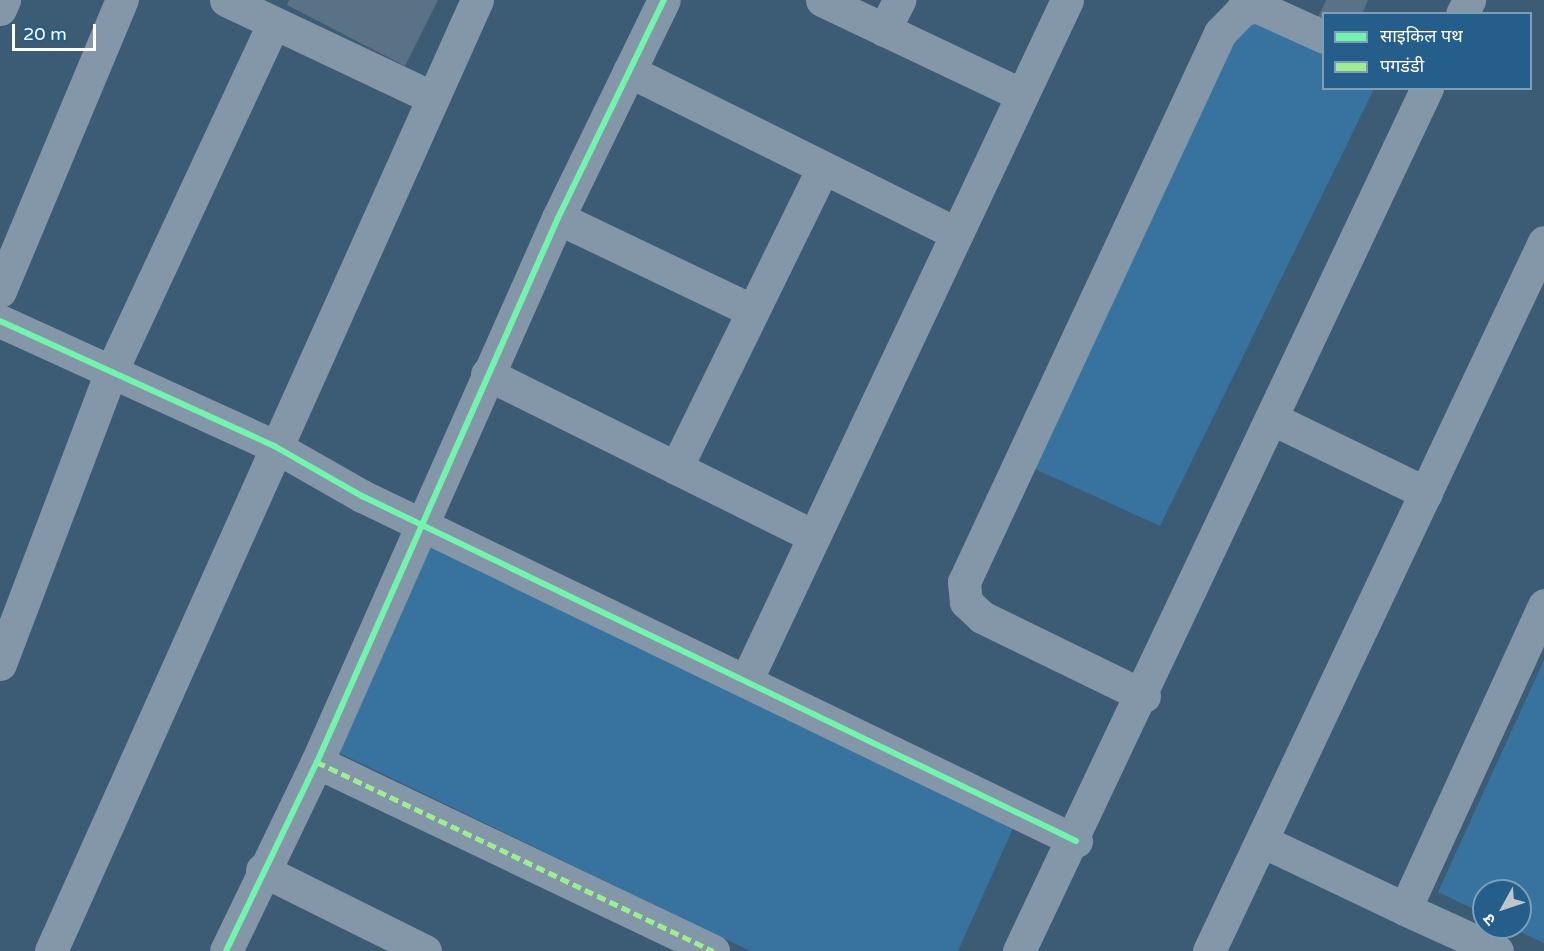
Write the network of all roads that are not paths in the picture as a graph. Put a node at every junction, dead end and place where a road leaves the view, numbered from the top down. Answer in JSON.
{"nodes":[{"id":1,"x":4,"y":0,"type":"edge"},
{"id":2,"x":122,"y":0,"type":"edge"},
{"id":3,"x":226,"y":0,"type":"edge"},
{"id":4,"x":477,"y":0,"type":"edge"},
{"id":5,"x":664,"y":0,"type":"edge"},
{"id":6,"x":822,"y":0,"type":"edge"},
{"id":7,"x":899,"y":0,"type":"edge"},
{"id":8,"x":1066,"y":0,"type":"edge"},
{"id":9,"x":0,"y":9,"type":"edge"},
{"id":10,"x":274,"y":23,"type":"junction"},
{"id":11,"x":884,"y":30,"type":"junction"},
{"id":12,"x":1322,"y":37,"type":"edge"},
{"id":13,"x":629,"y":71,"type":"junction"},
{"id":14,"x":1426,"y":90,"type":"edge"},
{"id":15,"x":1022,"y":95,"type":"junction"},
{"id":16,"x":433,"y":98,"type":"junction"},
{"id":17,"x":823,"y":168,"type":"junction"},
{"id":18,"x":558,"y":218,"type":"junction"},
{"id":19,"x":957,"y":234,"type":"junction"},
{"id":20,"x":1544,"y":242,"type":"edge"},
{"id":21,"x":0,"y":291,"type":"edge"},
{"id":22,"x":753,"y":311,"type":"junction"},
{"id":23,"x":0,"y":321,"type":"edge"},
{"id":24,"x":110,"y":374,"type":"junction"},
{"id":25,"x":487,"y":374,"type":"junction"},
{"id":26,"x":1273,"y":419,"type":"junction"},
{"id":27,"x":276,"y":447,"type":"junction"},
{"id":28,"x":676,"y":468,"type":"junction"},
{"id":29,"x":1426,"y":492,"type":"junction"},
{"id":30,"x":419,"y":524,"type":"junction"},
{"id":31,"x":814,"y":536,"type":"junction"},
{"id":32,"x":1544,"y":605,"type":"edge"},
{"id":33,"x":0,"y":664,"type":"edge"},
{"id":34,"x":746,"y":681,"type":"junction"},
{"id":35,"x":1144,"y":696,"type":"junction"},
{"id":36,"x":317,"y":762,"type":"junction"},
{"id":37,"x":1076,"y":841,"type":"junction"},
{"id":38,"x":1262,"y":841,"type":"junction"},
{"id":39,"x":262,"y":870,"type":"junction"},
{"id":40,"x":1406,"y":909,"type":"junction"},
{"id":41,"x":51,"y":951,"type":"edge"},
{"id":42,"x":226,"y":951,"type":"edge"},
{"id":43,"x":425,"y":951,"type":"edge"},
{"id":44,"x":712,"y":951,"type":"edge"},
{"id":45,"x":1019,"y":951,"type":"edge"},
{"id":46,"x":1209,"y":951,"type":"edge"},
{"id":47,"x":1497,"y":951,"type":"edge"}],
"edges":[{"from":1,"to":9,"type":"street"},
{"from":2,"to":21,"type":"street"},
{"from":3,"to":10,"type":"street"},
{"from":4,"to":16,"type":"street"},
{"from":5,"to":13,"type":"street"},
{"from":6,"to":11,"type":"street"},
{"from":7,"to":11,"type":"street"},
{"from":8,"to":15,"type":"street"},
{"from":10,"to":16,"type":"street"},
{"from":10,"to":24,"type":"street"},
{"from":11,"to":15,"type":"street"},
{"from":12,"to":35,"type":"street"},
{"from":13,"to":17,"type":"street"},
{"from":13,"to":18,"type":"street"},
{"from":14,"to":26,"type":"street"},
{"from":15,"to":19,"type":"street"},
{"from":16,"to":27,"type":"street"},
{"from":17,"to":19,"type":"street"},
{"from":17,"to":22,"type":"street"},
{"from":18,"to":22,"type":"street"},
{"from":18,"to":25,"type":"street"},
{"from":19,"to":31,"type":"street"},
{"from":20,"to":29,"type":"street"},
{"from":22,"to":28,"type":"street"},
{"from":23,"to":24,"type":"street"},
{"from":24,"to":27,"type":"street"},
{"from":24,"to":33,"type":"street"},
{"from":25,"to":28,"type":"street"},
{"from":25,"to":30,"type":"street"},
{"from":26,"to":29,"type":"street"},
{"from":26,"to":35,"type":"street"},
{"from":27,"to":30,"type":"street"},
{"from":27,"to":41,"type":"street"},
{"from":28,"to":31,"type":"street"},
{"from":29,"to":38,"type":"street"},
{"from":30,"to":34,"type":"street"},
{"from":30,"to":36,"type":"street"},
{"from":31,"to":34,"type":"street"},
{"from":32,"to":40,"type":"street"},
{"from":34,"to":37,"type":"street"},
{"from":35,"to":37,"type":"street"},
{"from":36,"to":39,"type":"street"},
{"from":36,"to":44,"type":"street"},
{"from":37,"to":45,"type":"street"},
{"from":38,"to":40,"type":"street"},
{"from":38,"to":46,"type":"street"},
{"from":39,"to":42,"type":"street"},
{"from":39,"to":43,"type":"street"},
{"from":40,"to":47,"type":"street"}]}
